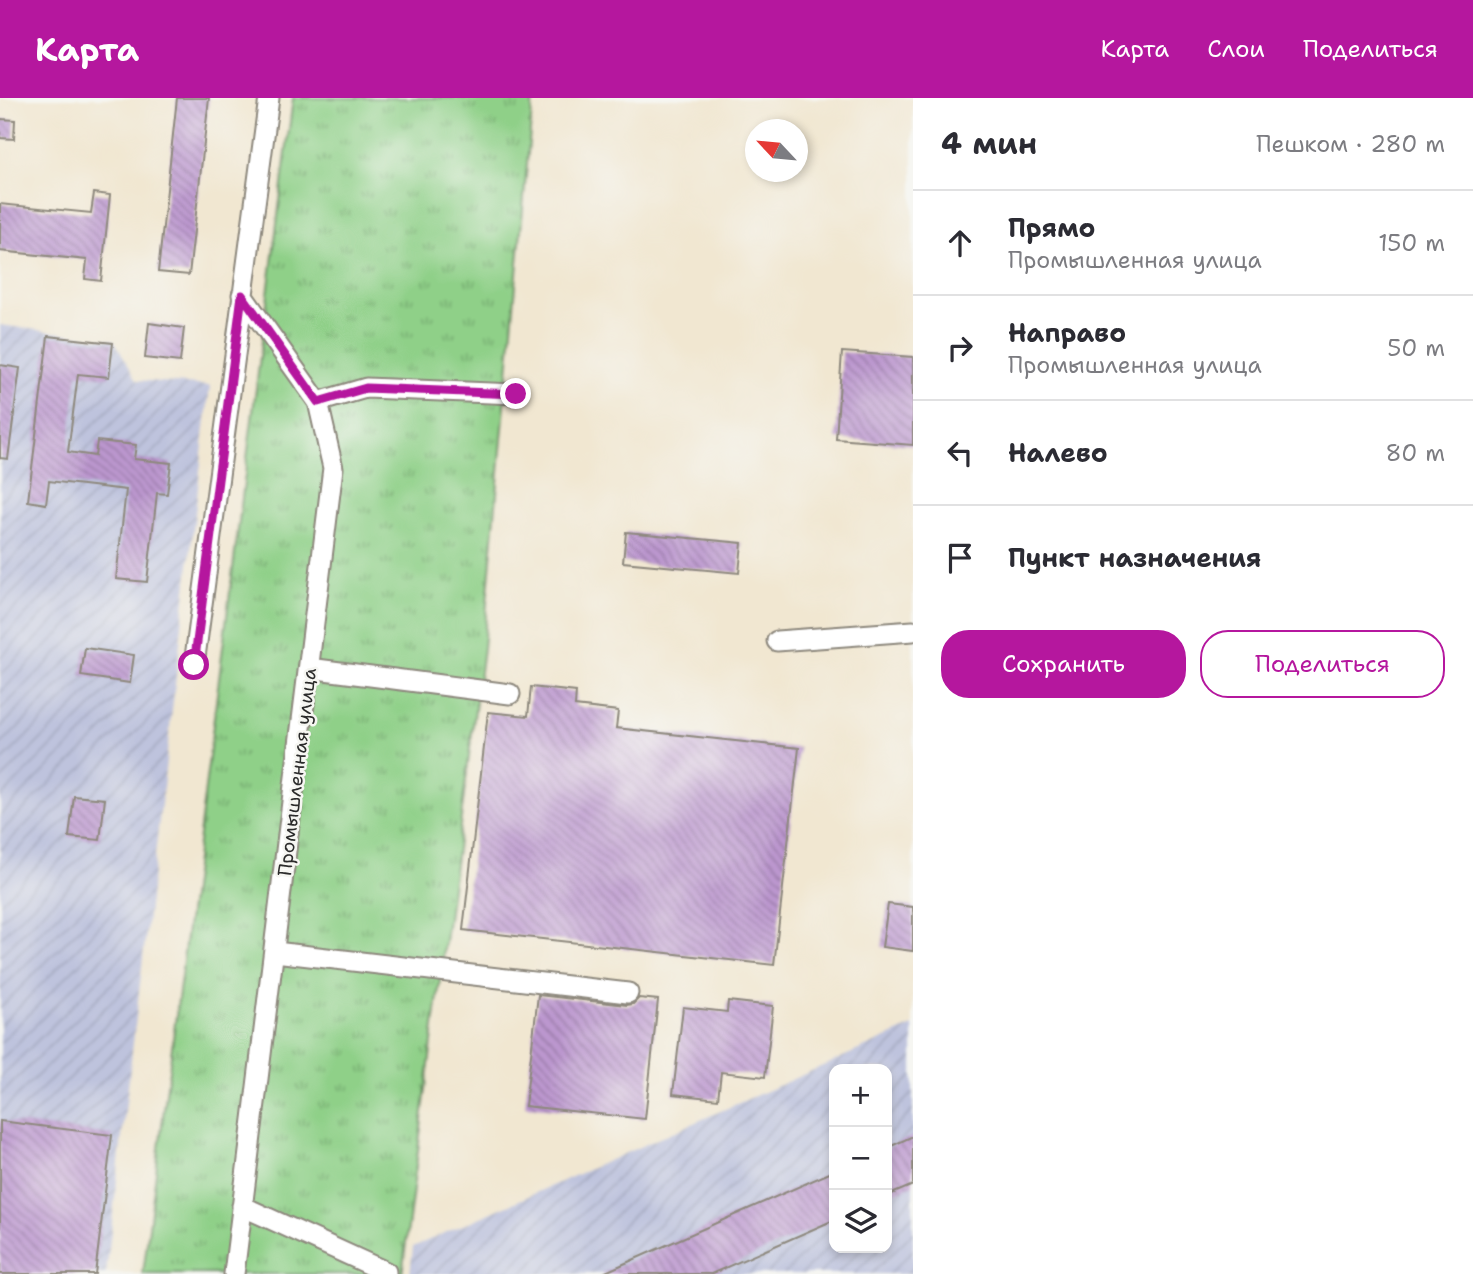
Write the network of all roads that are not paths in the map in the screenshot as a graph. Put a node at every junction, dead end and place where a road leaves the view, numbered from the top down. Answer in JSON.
{"nodes":[{"id":1,"x":268,"y":98,"type":"edge"},
{"id":2,"x":242,"y":295,"type":"junction"},
{"id":3,"x":516,"y":394,"type":"dead end"},
{"id":4,"x":318,"y":402,"type":"junction"},
{"id":5,"x":913,"y":631,"type":"edge"},
{"id":6,"x":777,"y":641,"type":"dead end"},
{"id":7,"x":194,"y":665,"type":"dead end"},
{"id":8,"x":309,"y":668,"type":"junction"},
{"id":9,"x":510,"y":694,"type":"dead end"},
{"id":10,"x":275,"y":952,"type":"junction"},
{"id":11,"x":628,"y":993,"type":"dead end"},
{"id":12,"x":243,"y":1206,"type":"junction"},
{"id":13,"x":234,"y":1274,"type":"edge"},
{"id":14,"x":386,"y":1274,"type":"edge"}],
"edges":[{"from":1,"to":2,"type":"street"},
{"from":2,"to":4,"type":"street","name":"Промышленная улица"},
{"from":2,"to":7,"type":"street"},
{"from":3,"to":4,"type":"street"},
{"from":4,"to":8,"type":"street","name":"Промышленная улица"},
{"from":5,"to":6,"type":"street"},
{"from":8,"to":9,"type":"street"},
{"from":8,"to":10,"type":"street","name":"Промышленная улица"},
{"from":10,"to":11,"type":"street"},
{"from":10,"to":12,"type":"street","name":"Промышленная улица"},
{"from":12,"to":13,"type":"street","name":"Промышленная улица"},
{"from":12,"to":14,"type":"street"}]}
